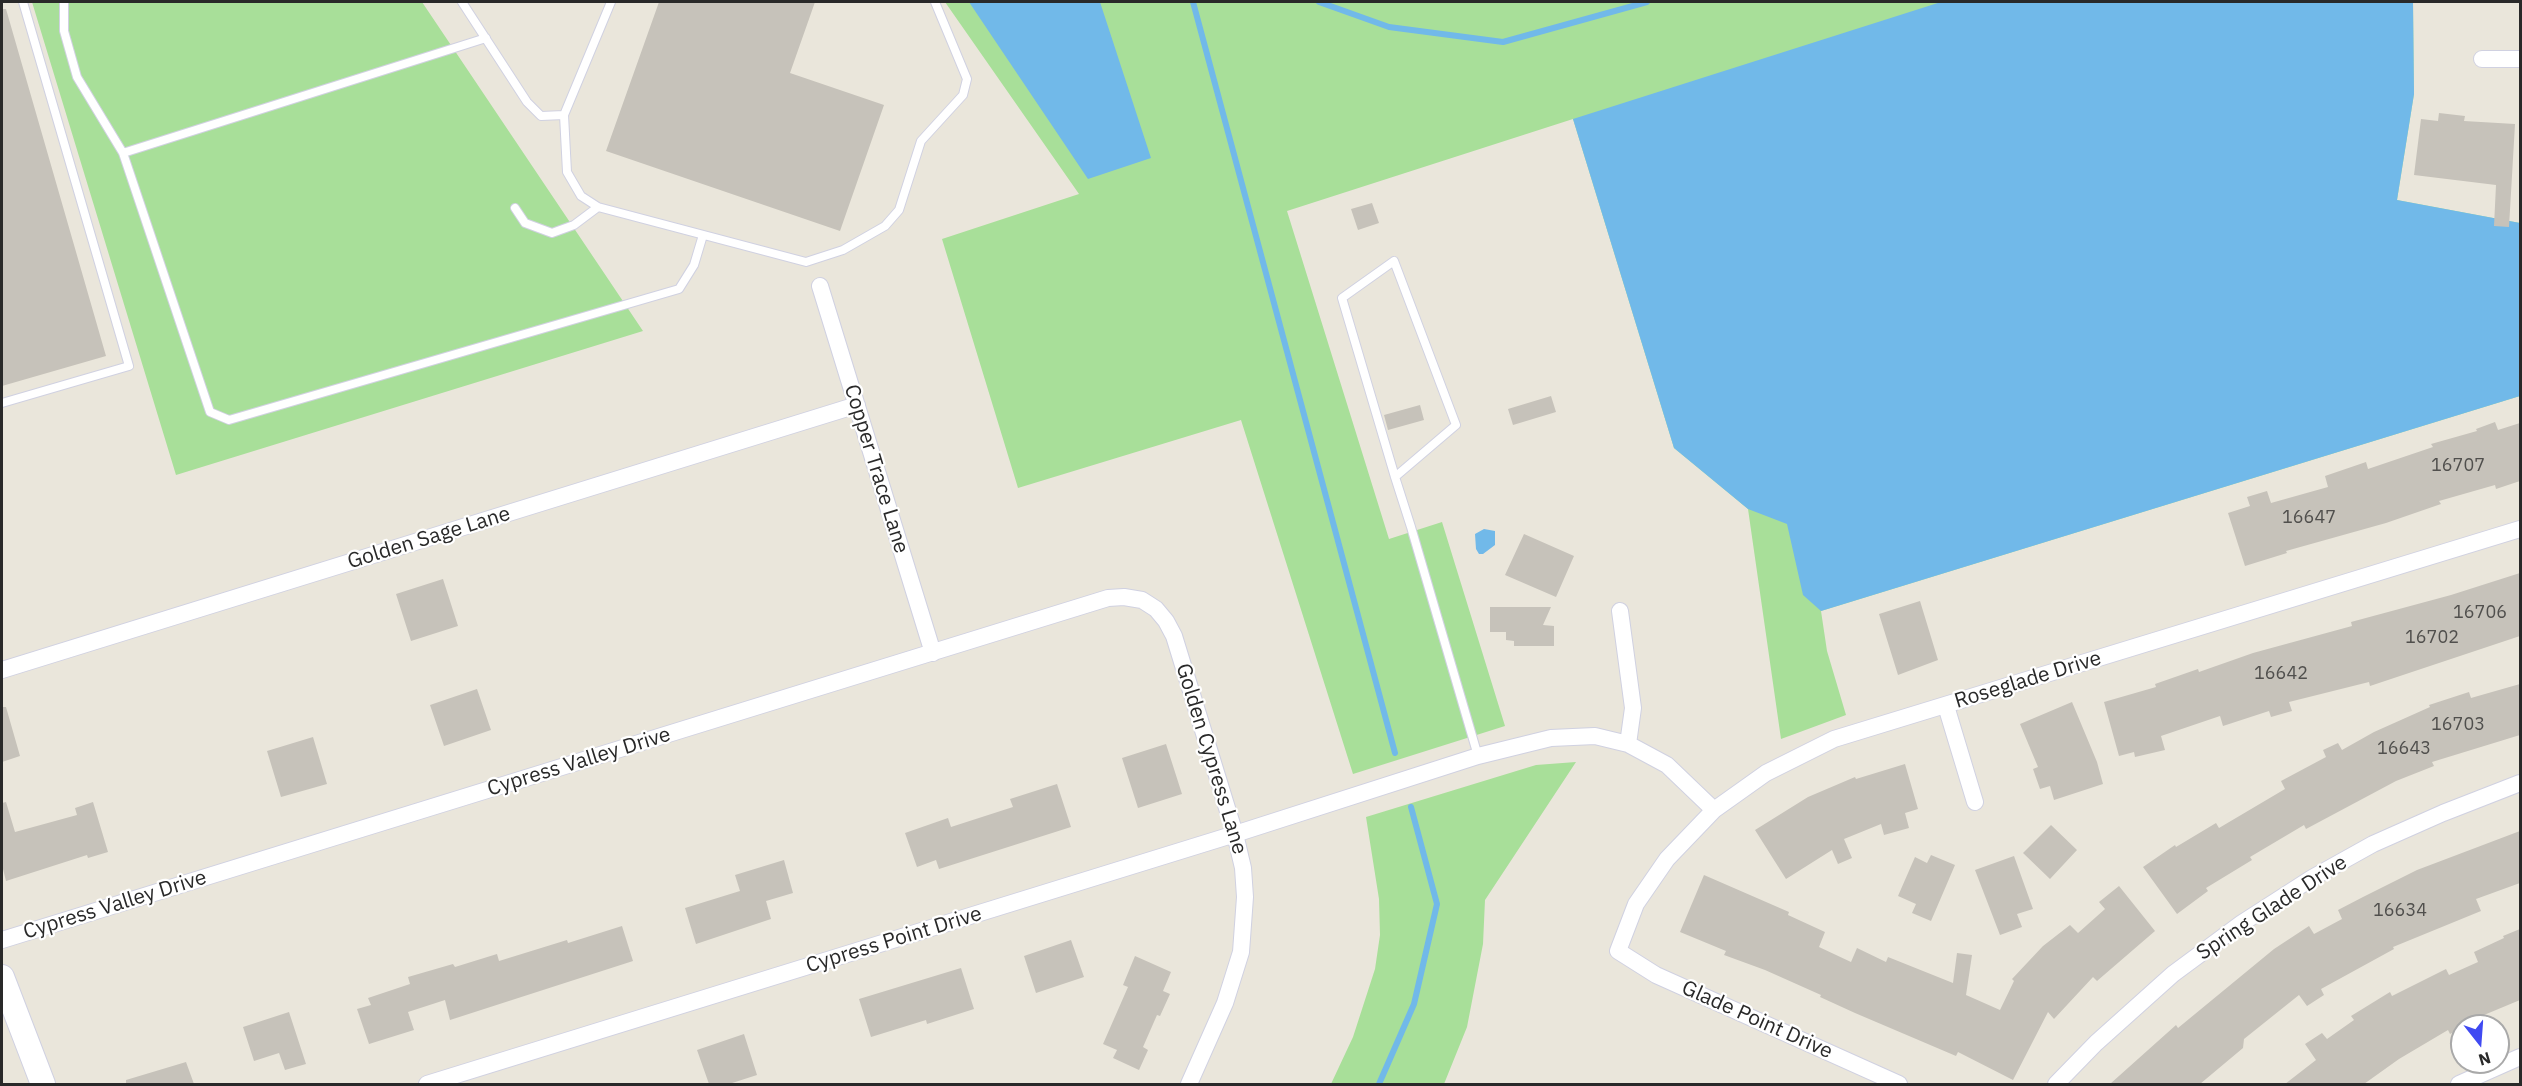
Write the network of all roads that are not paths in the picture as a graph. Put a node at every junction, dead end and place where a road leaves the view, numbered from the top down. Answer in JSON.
{"nodes":[{"id":1,"x":23,"y":2,"type":"edge"},
{"id":2,"x":64,"y":2,"type":"edge"},
{"id":3,"x":462,"y":2,"type":"edge"},
{"id":4,"x":611,"y":2,"type":"edge"},
{"id":5,"x":935,"y":2,"type":"edge"},
{"id":6,"x":486,"y":38,"type":"junction"},
{"id":7,"x":2482,"y":59,"type":"dead end"},
{"id":8,"x":2520,"y":59,"type":"edge"},
{"id":9,"x":564,"y":115,"type":"junction"},
{"id":10,"x":123,"y":153,"type":"junction"},
{"id":11,"x":598,"y":207,"type":"junction"},
{"id":12,"x":515,"y":208,"type":"dead end"},
{"id":13,"x":703,"y":235,"type":"junction"},
{"id":14,"x":820,"y":286,"type":"dead end"},
{"id":15,"x":2,"y":403,"type":"edge"},
{"id":16,"x":856,"y":405,"type":"junction"},
{"id":17,"x":1395,"y":477,"type":"junction"},
{"id":18,"x":2520,"y":529,"type":"edge"},
{"id":19,"x":1156,"y":609,"type":"joint"},
{"id":20,"x":1620,"y":611,"type":"dead end"},
{"id":21,"x":933,"y":653,"type":"junction"},
{"id":22,"x":2,"y":670,"type":"edge"},
{"id":23,"x":1946,"y":706,"type":"junction"},
{"id":24,"x":1628,"y":744,"type":"junction"},
{"id":25,"x":1478,"y":756,"type":"junction"},
{"id":26,"x":2520,"y":783,"type":"edge"},
{"id":27,"x":1976,"y":802,"type":"dead end"},
{"id":28,"x":1714,"y":810,"type":"junction"},
{"id":29,"x":1235,"y":834,"type":"junction"},
{"id":30,"x":2,"y":940,"type":"edge"},
{"id":31,"x":1618,"y":951,"type":"joint"},
{"id":32,"x":2,"y":977,"type":"edge"},
{"id":33,"x":2520,"y":1057,"type":"edge"},
{"id":34,"x":43,"y":1084,"type":"edge"},
{"id":35,"x":427,"y":1084,"type":"edge"},
{"id":36,"x":1189,"y":1084,"type":"edge"},
{"id":37,"x":1899,"y":1084,"type":"edge"},
{"id":38,"x":2056,"y":1084,"type":"edge"},
{"id":39,"x":2459,"y":1084,"type":"edge"}],
"edges":[{"from":1,"to":15,"type":"lane"},
{"from":2,"to":10,"type":"lane"},
{"from":3,"to":6,"type":"lane"},
{"from":4,"to":9,"type":"lane"},
{"from":5,"to":13,"type":"lane"},
{"from":6,"to":9,"type":"lane"},
{"from":6,"to":10,"type":"lane"},
{"from":7,"to":8,"type":"street"},
{"from":9,"to":11,"type":"lane"},
{"from":10,"to":13,"type":"lane"},
{"from":11,"to":12,"type":"lane"},
{"from":11,"to":13,"type":"lane"},
{"from":14,"to":16,"type":"street","name":"Copper Trace Lane"},
{"from":16,"to":21,"type":"street","name":"Copper Trace Lane"},
{"from":16,"to":22,"type":"street","name":"Golden Sage Lane"},
{"from":17,"to":17,"type":"lane"},
{"from":17,"to":25,"type":"lane"},
{"from":18,"to":23,"type":"street","name":"Roseglade Drive"},
{"from":19,"to":21,"type":"street","name":"Cypress Valley Drive"},
{"from":19,"to":29,"type":"street","name":"Golden Cypress Lane"},
{"from":20,"to":24,"type":"street"},
{"from":21,"to":30,"type":"street","name":"Cypress Valley Drive"},
{"from":23,"to":27,"type":"street"},
{"from":23,"to":28,"type":"street","name":"Roseglade Drive"},
{"from":24,"to":25,"type":"street"},
{"from":24,"to":28,"type":"street"},
{"from":25,"to":29,"type":"street","name":"Cypress Point Drive"},
{"from":26,"to":38,"type":"street","name":"Spring Glade Drive"},
{"from":28,"to":31,"type":"street","name":"Roseglade Drive"},
{"from":29,"to":35,"type":"street","name":"Cypress Point Drive"},
{"from":29,"to":36,"type":"street","name":"Golden Cypress Lane"},
{"from":31,"to":37,"type":"street","name":"Glade Point Drive"},
{"from":32,"to":34,"type":"main road"},
{"from":33,"to":39,"type":"street"}]}
